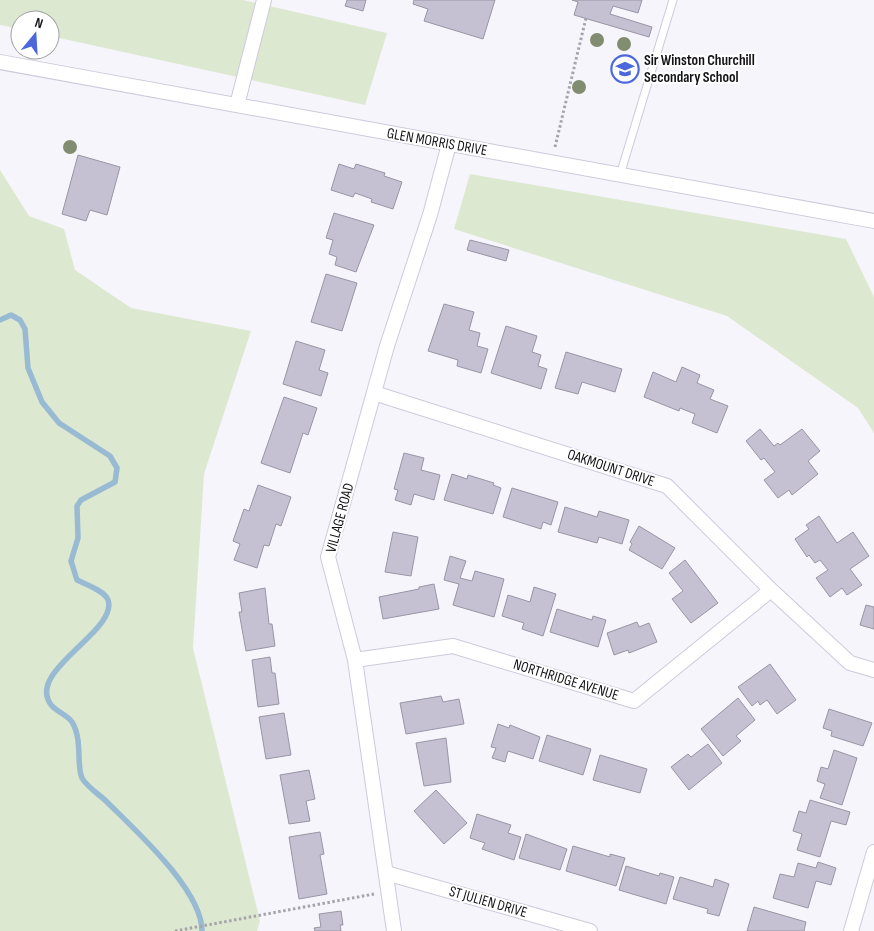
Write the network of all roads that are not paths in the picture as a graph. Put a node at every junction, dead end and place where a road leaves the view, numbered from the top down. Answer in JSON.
{"nodes":[{"id":1,"x":264,"y":0,"type":"edge"},
{"id":2,"x":673,"y":0,"type":"edge"},
{"id":3,"x":0,"y":62,"type":"edge"},
{"id":4,"x":237,"y":105,"type":"junction"},
{"id":5,"x":449,"y":144,"type":"junction"},
{"id":6,"x":620,"y":175,"type":"junction"},
{"id":7,"x":874,"y":221,"type":"edge"},
{"id":8,"x":374,"y":393,"type":"junction"},
{"id":9,"x":772,"y":590,"type":"junction"},
{"id":10,"x":355,"y":660,"type":"junction"},
{"id":11,"x":874,"y":670,"type":"edge"},
{"id":12,"x":874,"y":852,"type":"edge"},
{"id":13,"x":386,"y":873,"type":"junction"},
{"id":14,"x":394,"y":931,"type":"edge"},
{"id":15,"x":590,"y":931,"type":"edge"},
{"id":16,"x":851,"y":931,"type":"edge"}],
"edges":[{"from":1,"to":4,"type":"street"},
{"from":2,"to":6,"type":"lane"},
{"from":3,"to":4,"type":"street","name":"GLEN MORRIS DRIVE"},
{"from":4,"to":5,"type":"street","name":"GLEN MORRIS DRIVE"},
{"from":5,"to":6,"type":"street","name":"GLEN MORRIS DRIVE"},
{"from":5,"to":8,"type":"street","name":"VILLAGE ROAD"},
{"from":6,"to":7,"type":"street","name":"GLEN MORRIS DRIVE"},
{"from":8,"to":9,"type":"street","name":"OAKMOUNT DRIVE"},
{"from":8,"to":10,"type":"street","name":"VILLAGE ROAD"},
{"from":9,"to":10,"type":"street","name":"NORTHRIDGE AVENUE"},
{"from":9,"to":11,"type":"street","name":"OAKMOUNT DRIVE"},
{"from":10,"to":13,"type":"street","name":"VILLAGE ROAD"},
{"from":12,"to":16,"type":"street"},
{"from":13,"to":14,"type":"street","name":"VILLAGE ROAD"},
{"from":13,"to":15,"type":"street","name":"ST JULIEN DRIVE"}]}
